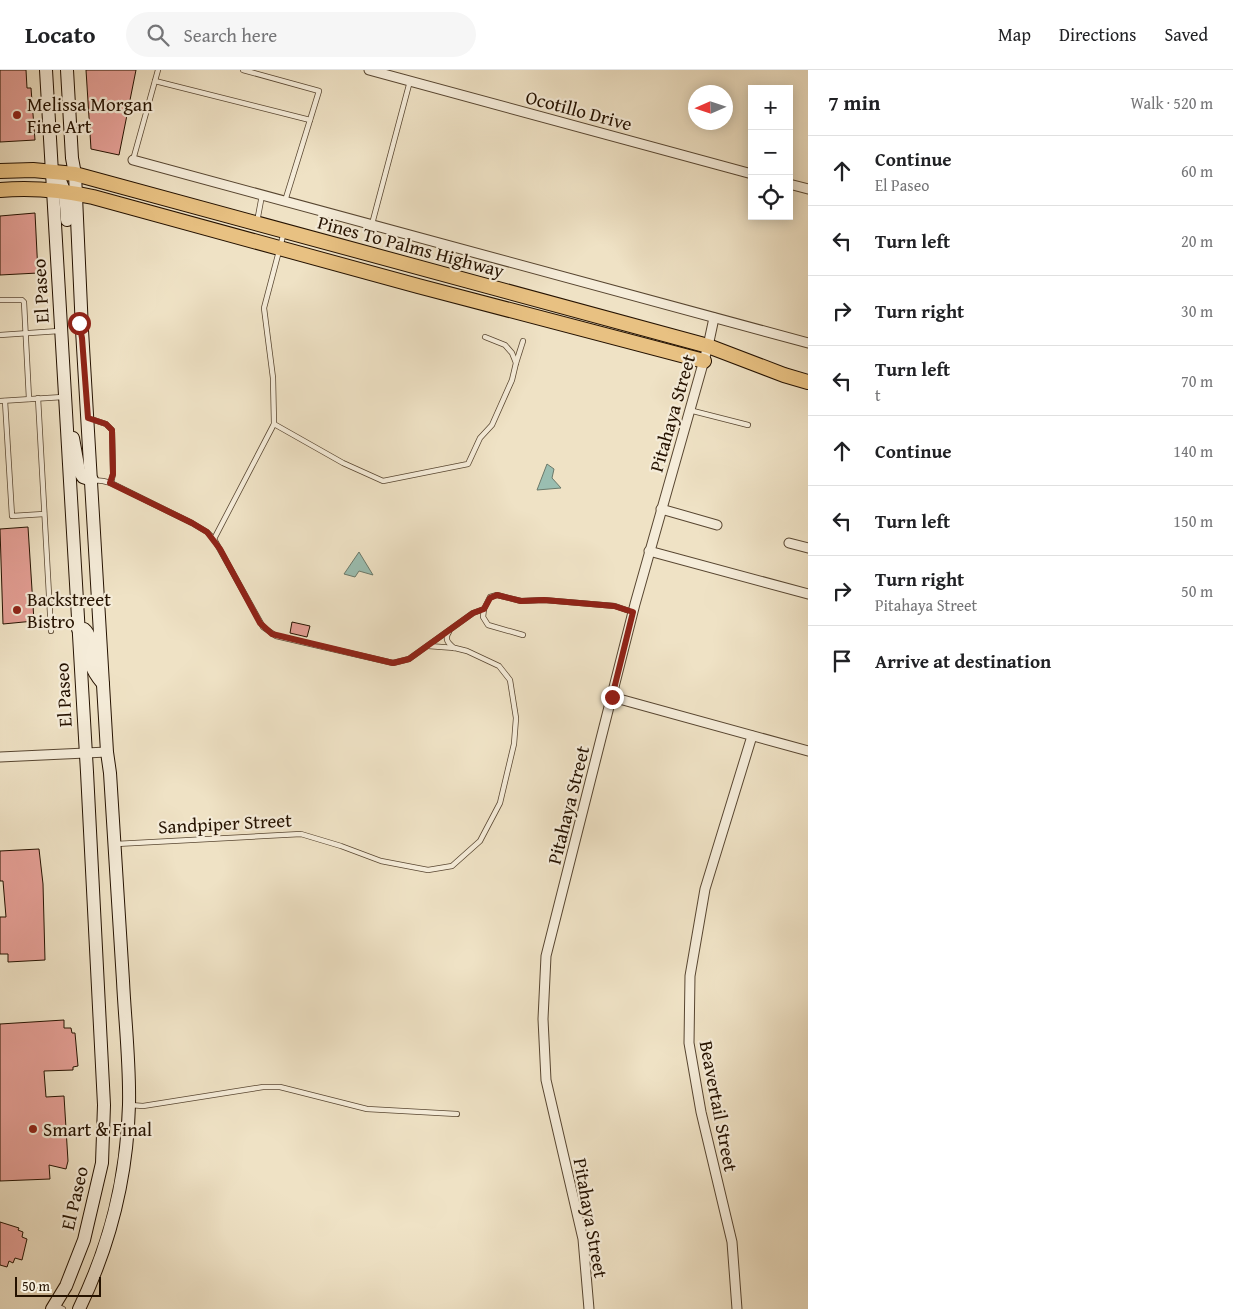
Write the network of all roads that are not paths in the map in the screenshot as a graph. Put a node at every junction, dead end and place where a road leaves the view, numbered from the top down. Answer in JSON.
{"nodes":[{"id":1,"x":46,"y":70,"type":"edge"},
{"id":2,"x":67,"y":70,"type":"edge"},
{"id":3,"x":158,"y":70,"type":"edge"},
{"id":4,"x":243,"y":70,"type":"edge"},
{"id":5,"x":369,"y":70,"type":"edge"},
{"id":6,"x":155,"y":81,"type":"junction"},
{"id":7,"x":410,"y":81,"type":"junction"},
{"id":8,"x":310,"y":120,"type":"junction"},
{"id":9,"x":133,"y":160,"type":"joint"},
{"id":10,"x":0,"y":172,"type":"edge"},
{"id":11,"x":53,"y":172,"type":"junction"},
{"id":12,"x":748,"y":173,"type":"edge"},
{"id":13,"x":75,"y":174,"type":"junction"},
{"id":14,"x":793,"y":185,"type":"edge"},
{"id":15,"x":808,"y":189,"type":"edge"},
{"id":16,"x":0,"y":190,"type":"edge"},
{"id":17,"x":64,"y":191,"type":"junction"},
{"id":18,"x":262,"y":194,"type":"junction"},
{"id":19,"x":286,"y":201,"type":"junction"},
{"id":20,"x":257,"y":224,"type":"junction"},
{"id":21,"x":372,"y":224,"type":"junction"},
{"id":22,"x":284,"y":231,"type":"junction"},
{"id":23,"x":279,"y":248,"type":"junction"},
{"id":24,"x":0,"y":300,"type":"edge"},
{"id":25,"x":714,"y":318,"type":"junction"},
{"id":26,"x":61,"y":331,"type":"junction"},
{"id":27,"x":26,"y":334,"type":"junction"},
{"id":28,"x":0,"y":336,"type":"edge"},
{"id":29,"x":485,"y":337,"type":"dead end"},
{"id":30,"x":524,"y":341,"type":"dead end"},
{"id":31,"x":808,"y":343,"type":"edge"},
{"id":32,"x":708,"y":346,"type":"junction"},
{"id":33,"x":704,"y":361,"type":"junction"},
{"id":34,"x":516,"y":362,"type":"junction"},
{"id":35,"x":85,"y":375,"type":"junction"},
{"id":36,"x":808,"y":382,"type":"edge"},
{"id":37,"x":38,"y":398,"type":"junction"},
{"id":38,"x":29,"y":399,"type":"junction"},
{"id":39,"x":65,"y":400,"type":"junction"},
{"id":40,"x":2,"y":401,"type":"edge"},
{"id":41,"x":689,"y":410,"type":"junction"},
{"id":42,"x":88,"y":418,"type":"junction"},
{"id":43,"x":274,"y":424,"type":"junction"},
{"id":44,"x":748,"y":425,"type":"dead end"},
{"id":45,"x":92,"y":480,"type":"junction"},
{"id":46,"x":110,"y":483,"type":"junction"},
{"id":47,"x":661,"y":509,"type":"junction"},
{"id":48,"x":44,"y":514,"type":"junction"},
{"id":49,"x":716,"y":525,"type":"dead end"},
{"id":50,"x":214,"y":539,"type":"junction"},
{"id":51,"x":789,"y":543,"type":"dead end"},
{"id":52,"x":808,"y":548,"type":"edge"},
{"id":53,"x":649,"y":551,"type":"junction"},
{"id":54,"x":808,"y":594,"type":"edge"},
{"id":55,"x":484,"y":609,"type":"junction"},
{"id":56,"x":633,"y":612,"type":"junction"},
{"id":57,"x":78,"y":629,"type":"junction"},
{"id":58,"x":450,"y":630,"type":"junction"},
{"id":59,"x":51,"y":631,"type":"dead end"},
{"id":60,"x":523,"y":635,"type":"dead end"},
{"id":61,"x":428,"y":646,"type":"junction"},
{"id":62,"x":455,"y":648,"type":"junction"},
{"id":63,"x":103,"y":684,"type":"junction"},
{"id":64,"x":612,"y":697,"type":"junction"},
{"id":65,"x":752,"y":736,"type":"junction"},
{"id":66,"x":808,"y":751,"type":"edge"},
{"id":67,"x":107,"y":752,"type":"junction"},
{"id":68,"x":86,"y":753,"type":"junction"},
{"id":69,"x":0,"y":758,"type":"edge"},
{"id":70,"x":114,"y":845,"type":"junction"},
{"id":71,"x":129,"y":1105,"type":"junction"},
{"id":72,"x":457,"y":1114,"type":"dead end"},
{"id":73,"x":56,"y":1308,"type":"edge"},
{"id":74,"x":79,"y":1309,"type":"edge"},
{"id":75,"x":588,"y":1309,"type":"edge"},
{"id":76,"x":737,"y":1309,"type":"edge"}],
"edges":[{"from":1,"to":11,"type":"street"},
{"from":2,"to":13,"type":"street","name":"El Paseo"},
{"from":3,"to":6,"type":"lane"},
{"from":4,"to":8,"type":"lane"},
{"from":5,"to":7,"type":"street","name":"Ocotillo Drive"},
{"from":6,"to":8,"type":"lane"},
{"from":6,"to":9,"type":"lane"},
{"from":7,"to":12,"type":"street","name":"Ocotillo Drive"},
{"from":7,"to":21,"type":"lane"},
{"from":8,"to":19,"type":"lane"},
{"from":9,"to":18,"type":"street"},
{"from":10,"to":11,"type":"main road","name":"Pines To Palms Highway"},
{"from":11,"to":13,"type":"main road","name":"Pines To Palms Highway"},
{"from":11,"to":17,"type":"street"},
{"from":13,"to":17,"type":"street","name":"El Paseo"},
{"from":13,"to":20,"type":"main road","name":"Pines To Palms Highway"},
{"from":14,"to":15,"type":"street"},
{"from":16,"to":17,"type":"main road","name":"Pines To Palms Highway"},
{"from":17,"to":23,"type":"main road","name":"Pines To Palms Highway"},
{"from":17,"to":26,"type":"street","name":"El Paseo"},
{"from":17,"to":35,"type":"street"},
{"from":18,"to":19,"type":"street"},
{"from":18,"to":20,"type":"lane"},
{"from":19,"to":21,"type":"street"},
{"from":20,"to":22,"type":"main road","name":"Pines To Palms Highway"},
{"from":21,"to":25,"type":"street"},
{"from":22,"to":23,"type":"lane"},
{"from":22,"to":32,"type":"main road","name":"Pines To Palms Highway"},
{"from":23,"to":33,"type":"main road","name":"Pines To Palms Highway"},
{"from":23,"to":43,"type":"lane"},
{"from":24,"to":27,"type":"lane"},
{"from":25,"to":31,"type":"street"},
{"from":25,"to":32,"type":"street","name":"Pitahaya Street"},
{"from":26,"to":27,"type":"lane"},
{"from":26,"to":39,"type":"street","name":"El Paseo"},
{"from":27,"to":28,"type":"lane"},
{"from":27,"to":38,"type":"lane"},
{"from":29,"to":34,"type":"lane"},
{"from":30,"to":34,"type":"lane"},
{"from":32,"to":33,"type":"street","name":"Pitahaya Street"},
{"from":32,"to":36,"type":"main road","name":"Pines To Palms Highway"},
{"from":33,"to":41,"type":"street","name":"Pitahaya Street"},
{"from":34,"to":43,"type":"lane"},
{"from":35,"to":39,"type":"street"},
{"from":35,"to":42,"type":"street"},
{"from":37,"to":38,"type":"lane"},
{"from":37,"to":39,"type":"lane"},
{"from":37,"to":48,"type":"lane"},
{"from":38,"to":40,"type":"lane"},
{"from":39,"to":45,"type":"street"},
{"from":39,"to":57,"type":"street","name":"El Paseo"},
{"from":40,"to":48,"type":"lane"},
{"from":41,"to":44,"type":"lane"},
{"from":41,"to":47,"type":"street","name":"Pitahaya Street"},
{"from":42,"to":45,"type":"street"},
{"from":42,"to":46,"type":"lane"},
{"from":43,"to":50,"type":"lane"},
{"from":45,"to":46,"type":"lane"},
{"from":45,"to":63,"type":"street"},
{"from":46,"to":50,"type":"lane"},
{"from":47,"to":49,"type":"street"},
{"from":47,"to":53,"type":"street","name":"Pitahaya Street"},
{"from":48,"to":59,"type":"lane"},
{"from":50,"to":61,"type":"lane"},
{"from":51,"to":52,"type":"street"},
{"from":53,"to":54,"type":"street"},
{"from":53,"to":56,"type":"street","name":"Pitahaya Street"},
{"from":55,"to":56,"type":"lane"},
{"from":55,"to":58,"type":"lane"},
{"from":55,"to":60,"type":"lane"},
{"from":56,"to":64,"type":"street","name":"Pitahaya Street"},
{"from":57,"to":63,"type":"street"},
{"from":57,"to":68,"type":"street","name":"El Paseo"},
{"from":58,"to":61,"type":"lane"},
{"from":58,"to":62,"type":"lane"},
{"from":61,"to":62,"type":"lane","name":"Sandpiper Street"},
{"from":62,"to":70,"type":"lane","name":"Sandpiper Street"},
{"from":63,"to":67,"type":"street"},
{"from":64,"to":65,"type":"street"},
{"from":64,"to":75,"type":"street","name":"Pitahaya Street"},
{"from":65,"to":66,"type":"street"},
{"from":65,"to":76,"type":"street","name":"Beavertail Street"},
{"from":67,"to":68,"type":"street"},
{"from":67,"to":70,"type":"street"},
{"from":68,"to":69,"type":"street"},
{"from":68,"to":73,"type":"street","name":"El Paseo"},
{"from":70,"to":71,"type":"street"},
{"from":71,"to":72,"type":"lane"},
{"from":71,"to":74,"type":"street"}]}
